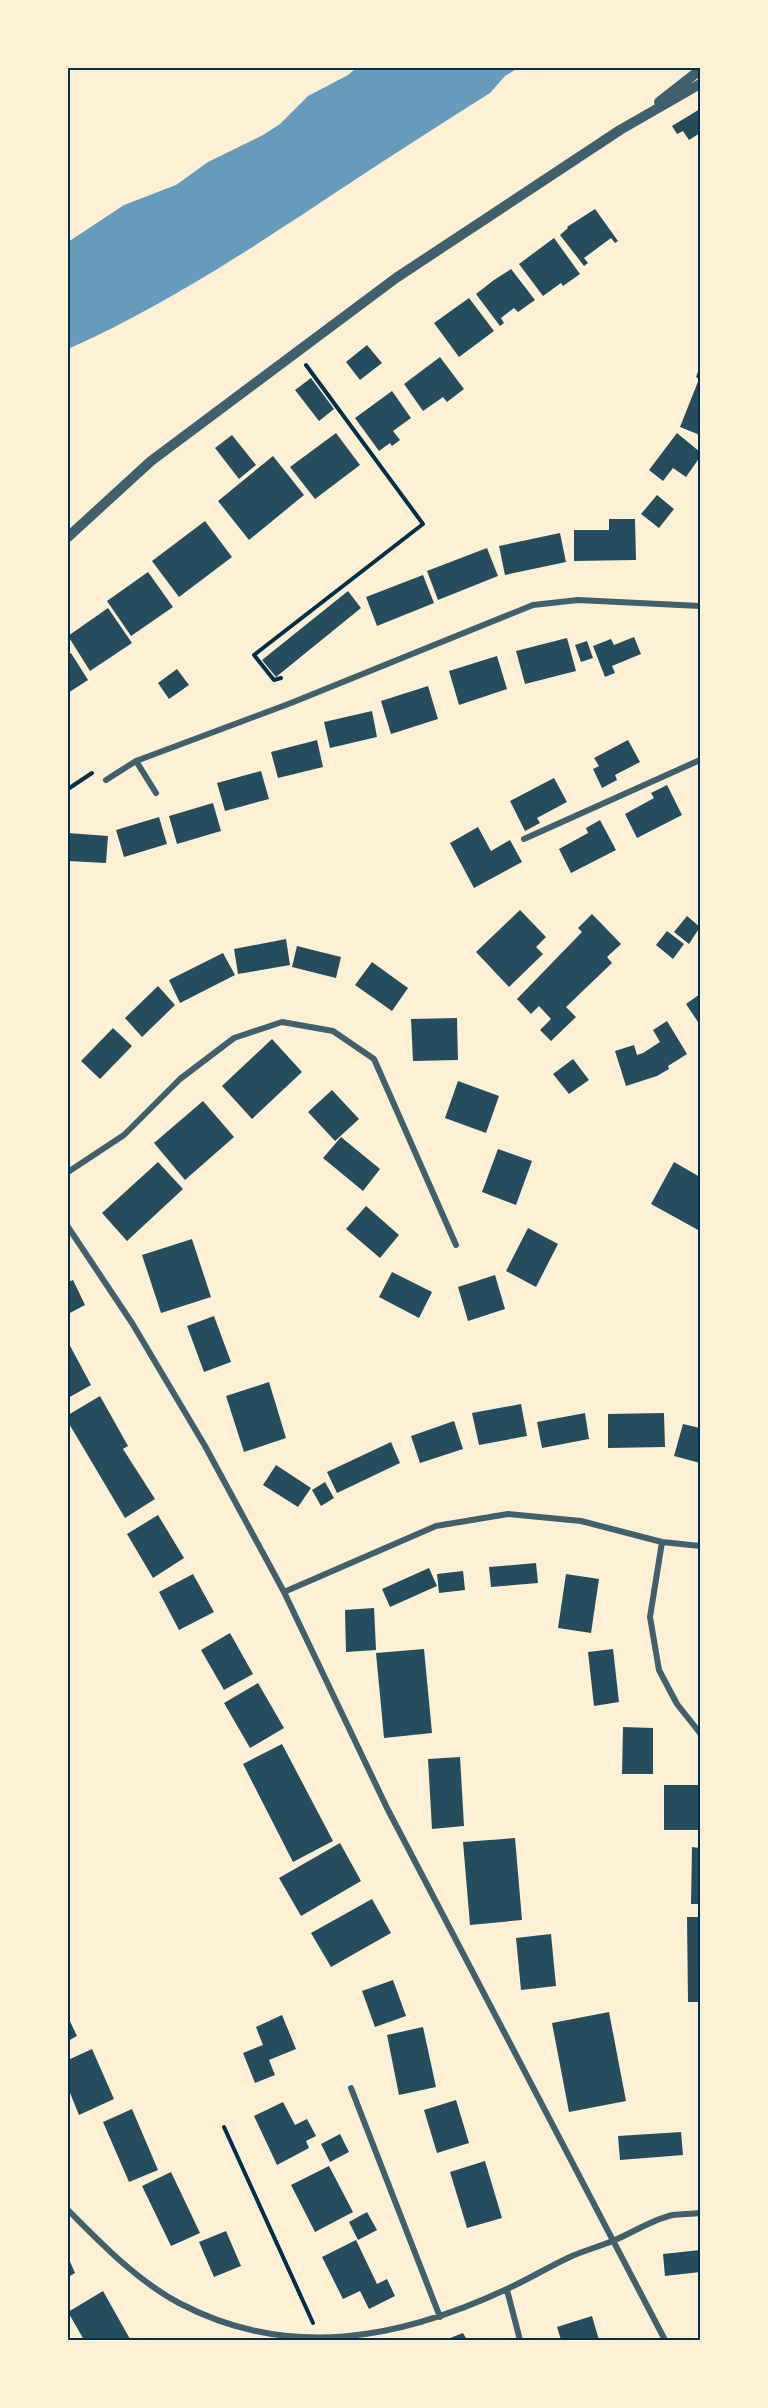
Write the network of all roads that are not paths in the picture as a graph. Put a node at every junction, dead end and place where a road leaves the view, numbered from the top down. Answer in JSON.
{"nodes":[{"id":1,"x":700,"y":70,"type":"edge"},
{"id":2,"x":700,"y":84,"type":"edge"},
{"id":3,"x":628,"y":126,"type":"junction"},
{"id":4,"x":68,"y":537,"type":"edge"},
{"id":5,"x":700,"y":606,"type":"edge"},
{"id":6,"x":700,"y":760,"type":"edge"},
{"id":7,"x":136,"y":761,"type":"junction"},
{"id":8,"x":106,"y":780,"type":"dead end"},
{"id":9,"x":156,"y":793,"type":"dead end"},
{"id":10,"x":524,"y":839,"type":"dead end"},
{"id":11,"x":68,"y":1172,"type":"edge"},
{"id":12,"x":68,"y":1227,"type":"edge"},
{"id":13,"x":456,"y":1245,"type":"dead end"},
{"id":14,"x":662,"y":1542,"type":"junction"},
{"id":15,"x":700,"y":1546,"type":"edge"},
{"id":16,"x":284,"y":1592,"type":"junction"},
{"id":17,"x":700,"y":1733,"type":"edge"},
{"id":18,"x":351,"y":2088,"type":"dead end"},
{"id":19,"x":68,"y":2210,"type":"edge"},
{"id":20,"x":700,"y":2213,"type":"edge"},
{"id":21,"x":615,"y":2241,"type":"junction"},
{"id":22,"x":507,"y":2290,"type":"junction"},
{"id":23,"x":440,"y":2317,"type":"junction"},
{"id":24,"x":520,"y":2340,"type":"edge"},
{"id":25,"x":665,"y":2340,"type":"edge"}],
"edges":[{"from":1,"to":3,"type":"street"},
{"from":2,"to":3,"type":"street"},
{"from":3,"to":4,"type":"street"},
{"from":5,"to":7,"type":"street"},
{"from":6,"to":10,"type":"street"},
{"from":7,"to":8,"type":"street"},
{"from":7,"to":9,"type":"street"},
{"from":11,"to":13,"type":"street"},
{"from":12,"to":16,"type":"street"},
{"from":14,"to":15,"type":"street"},
{"from":14,"to":16,"type":"street"},
{"from":14,"to":17,"type":"street"},
{"from":16,"to":21,"type":"street"},
{"from":18,"to":23,"type":"street"},
{"from":19,"to":23,"type":"street"},
{"from":20,"to":21,"type":"street"},
{"from":21,"to":22,"type":"street"},
{"from":21,"to":25,"type":"street"},
{"from":22,"to":23,"type":"street"},
{"from":22,"to":24,"type":"street"}]}
